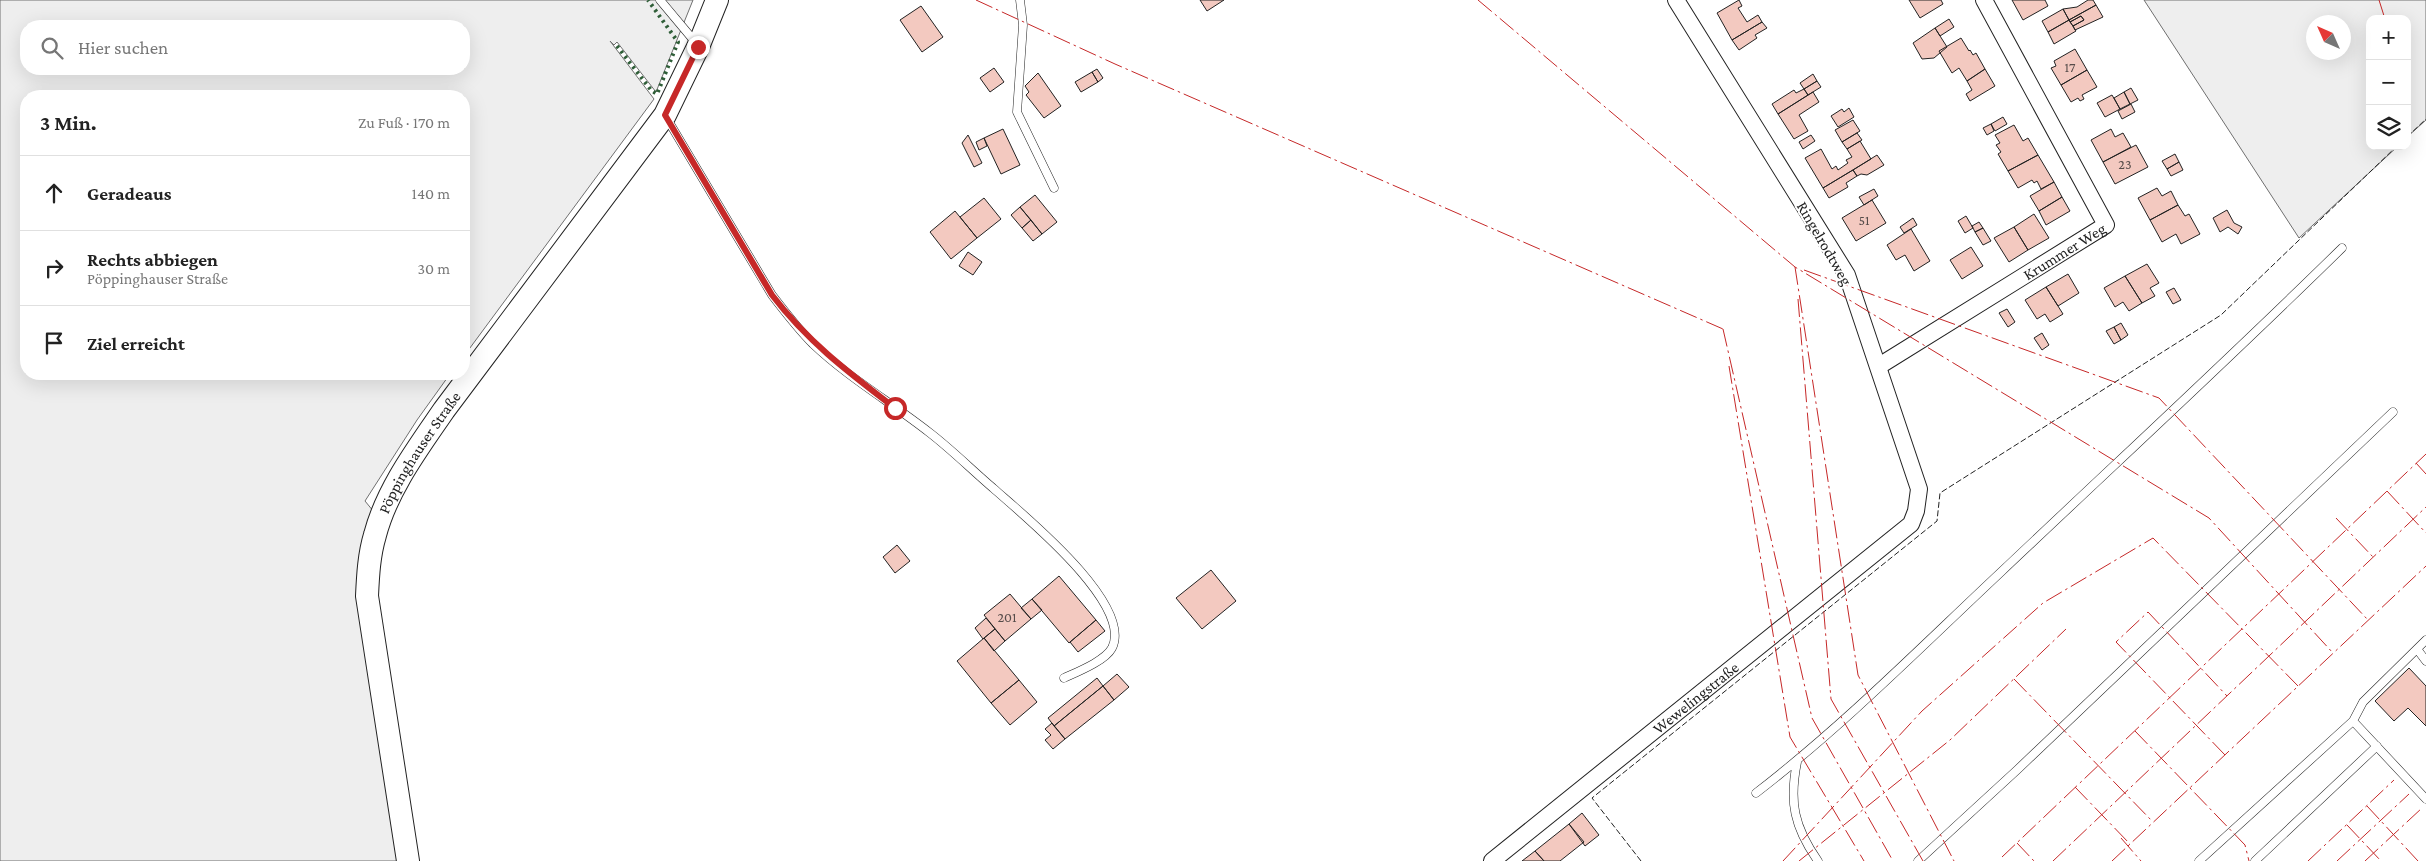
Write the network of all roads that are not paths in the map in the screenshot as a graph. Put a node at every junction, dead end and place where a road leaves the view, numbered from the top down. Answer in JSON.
{"nodes":[{"id":1,"x":660,"y":0,"type":"edge"},
{"id":2,"x":717,"y":0,"type":"edge"},
{"id":3,"x":1020,"y":0,"type":"edge"},
{"id":4,"x":1676,"y":0,"type":"edge"},
{"id":5,"x":1984,"y":0,"type":"edge"},
{"id":6,"x":698,"y":47,"type":"junction"},
{"id":7,"x":665,"y":115,"type":"junction"},
{"id":8,"x":1054,"y":188,"type":"dead end"},
{"id":9,"x":2342,"y":248,"type":"dead end"},
{"id":10,"x":1879,"y":366,"type":"junction"},
{"id":11,"x":470,"y":375,"type":"edge"},
{"id":12,"x":466,"y":380,"type":"edge"},
{"id":13,"x":2393,"y":412,"type":"dead end"},
{"id":14,"x":1899,"y":534,"type":"joint"},
{"id":15,"x":2426,"y":640,"type":"edge"},
{"id":16,"x":2417,"y":649,"type":"junction"},
{"id":17,"x":2426,"y":661,"type":"edge"},
{"id":18,"x":1064,"y":678,"type":"dead end"},
{"id":19,"x":2353,"y":721,"type":"junction"},
{"id":20,"x":2377,"y":746,"type":"junction"},
{"id":21,"x":1797,"y":762,"type":"junction"},
{"id":22,"x":1756,"y":793,"type":"dead end"},
{"id":23,"x":2426,"y":799,"type":"edge"},
{"id":24,"x":408,"y":861,"type":"edge"},
{"id":25,"x":1492,"y":861,"type":"edge"},
{"id":26,"x":1818,"y":861,"type":"edge"},
{"id":27,"x":1918,"y":861,"type":"edge"},
{"id":28,"x":2199,"y":861,"type":"edge"},
{"id":29,"x":2255,"y":861,"type":"edge"}],
"edges":[{"from":1,"to":6,"type":"lane"},
{"from":2,"to":6,"type":"main road","name":"Pöppinghauser Straße"},
{"from":3,"to":8,"type":"lane"},
{"from":4,"to":10,"type":"street","name":"Ringelrodtweg"},
{"from":5,"to":10,"type":"street","name":"Krummer Weg"},
{"from":6,"to":7,"type":"main road","name":"Pöppinghauser Straße"},
{"from":7,"to":11,"type":"main road","name":"Pöppinghauser Straße"},
{"from":7,"to":18,"type":"lane"},
{"from":9,"to":21,"type":"lane"},
{"from":10,"to":14,"type":"street","name":"Ringelrodtweg"},
{"from":12,"to":24,"type":"main road","name":"Pöppinghauser Straße"},
{"from":13,"to":27,"type":"lane"},
{"from":14,"to":25,"type":"street","name":"Wewelingstraße"},
{"from":15,"to":16,"type":"lane"},
{"from":16,"to":17,"type":"lane"},
{"from":16,"to":19,"type":"lane"},
{"from":19,"to":20,"type":"lane"},
{"from":19,"to":28,"type":"lane"},
{"from":20,"to":23,"type":"lane"},
{"from":20,"to":29,"type":"lane"},
{"from":21,"to":22,"type":"lane"},
{"from":21,"to":26,"type":"lane"}]}
